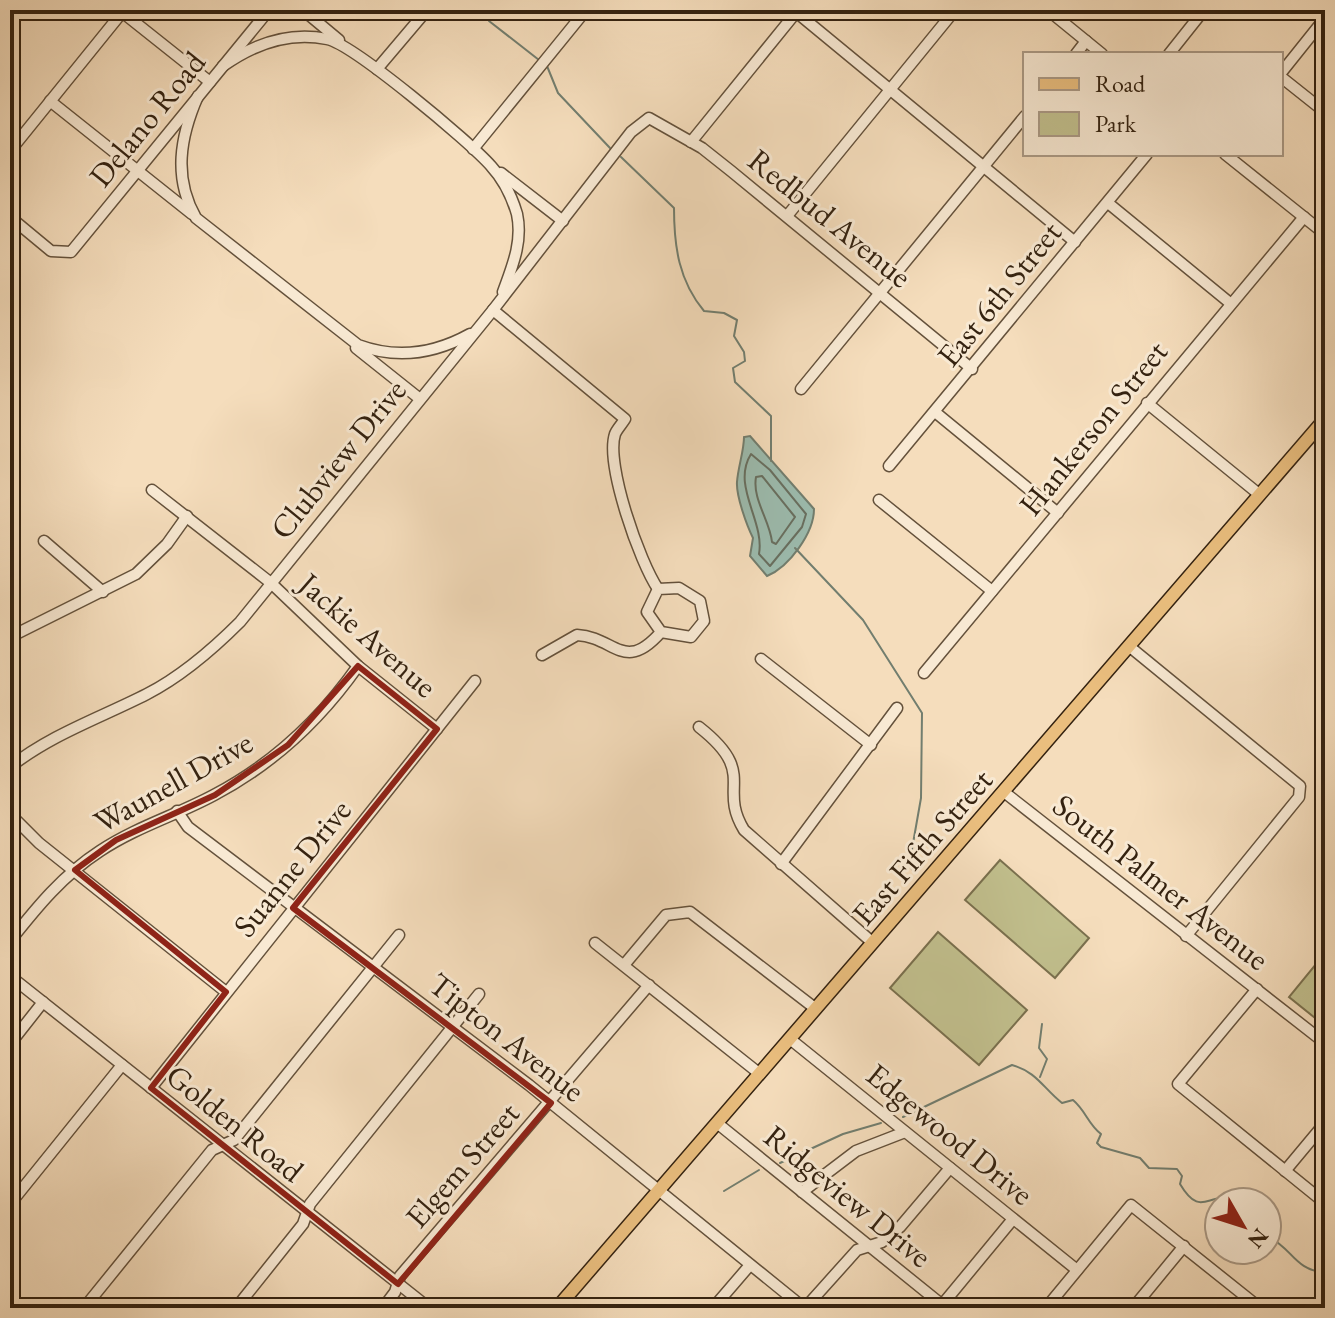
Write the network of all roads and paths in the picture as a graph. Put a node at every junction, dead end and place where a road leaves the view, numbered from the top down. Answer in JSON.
{"nodes":[{"id":1,"x":269,"y":10,"type":"edge"},
{"id":2,"x":303,"y":10,"type":"edge"},
{"id":3,"x":427,"y":10,"type":"edge"},
{"id":4,"x":586,"y":10,"type":"edge"},
{"id":5,"x":955,"y":10,"type":"edge"},
{"id":6,"x":1048,"y":10,"type":"edge"},
{"id":7,"x":1204,"y":10,"type":"edge"},
{"id":8,"x":123,"y":11,"type":"edge"},
{"id":9,"x":797,"y":11,"type":"edge"},
{"id":10,"x":1325,"y":18,"type":"edge"},
{"id":11,"x":1086,"y":41,"type":"junction"},
{"id":12,"x":347,"y":46,"type":"junction"},
{"id":13,"x":1078,"y":52,"type":"edge"},
{"id":14,"x":1100,"y":52,"type":"edge"},
{"id":15,"x":1171,"y":52,"type":"edge"},
{"id":16,"x":223,"y":66,"type":"junction"},
{"id":17,"x":377,"y":69,"type":"junction"},
{"id":18,"x":1283,"y":72,"type":"edge"},
{"id":19,"x":1283,"y":77,"type":"edge"},
{"id":20,"x":210,"y":82,"type":"junction"},
{"id":21,"x":890,"y":90,"type":"junction"},
{"id":22,"x":198,"y":96,"type":"junction"},
{"id":23,"x":50,"y":101,"type":"junction"},
{"id":24,"x":1325,"y":112,"type":"edge"},
{"id":25,"x":649,"y":118,"type":"joint"},
{"id":26,"x":1023,"y":118,"type":"edge"},
{"id":27,"x":691,"y":142,"type":"junction"},
{"id":28,"x":473,"y":149,"type":"junction"},
{"id":29,"x":10,"y":151,"type":"edge"},
{"id":30,"x":1145,"y":156,"type":"edge"},
{"id":31,"x":1228,"y":156,"type":"edge"},
{"id":32,"x":491,"y":165,"type":"junction"},
{"id":33,"x":983,"y":167,"type":"junction"},
{"id":34,"x":138,"y":171,"type":"junction"},
{"id":35,"x":1108,"y":203,"type":"junction"},
{"id":36,"x":787,"y":216,"type":"junction"},
{"id":37,"x":10,"y":217,"type":"edge"},
{"id":38,"x":1304,"y":217,"type":"junction"},
{"id":39,"x":196,"y":218,"type":"junction"},
{"id":40,"x":563,"y":221,"type":"junction"},
{"id":41,"x":1325,"y":234,"type":"edge"},
{"id":42,"x":1075,"y":242,"type":"junction"},
{"id":43,"x":880,"y":294,"type":"junction"},
{"id":44,"x":1230,"y":303,"type":"junction"},
{"id":45,"x":496,"y":306,"type":"junction"},
{"id":46,"x":477,"y":330,"type":"junction"},
{"id":47,"x":342,"y":336,"type":"junction"},
{"id":48,"x":972,"y":369,"type":"junction"},
{"id":49,"x":801,"y":389,"type":"dead end"},
{"id":50,"x":420,"y":399,"type":"junction"},
{"id":51,"x":1147,"y":403,"type":"junction"},
{"id":52,"x":935,"y":412,"type":"junction"},
{"id":53,"x":1325,"y":419,"type":"edge"},
{"id":54,"x":889,"y":466,"type":"dead end"},
{"id":55,"x":152,"y":490,"type":"dead end"},
{"id":56,"x":1260,"y":495,"type":"junction"},
{"id":57,"x":879,"y":500,"type":"dead end"},
{"id":58,"x":1058,"y":513,"type":"junction"},
{"id":59,"x":187,"y":516,"type":"junction"},
{"id":60,"x":44,"y":541,"type":"dead end"},
{"id":61,"x":271,"y":583,"type":"junction"},
{"id":62,"x":658,"y":589,"type":"junction"},
{"id":63,"x":992,"y":591,"type":"junction"},
{"id":64,"x":103,"y":592,"type":"junction"},
{"id":65,"x":661,"y":632,"type":"junction"},
{"id":66,"x":10,"y":637,"type":"edge"},
{"id":67,"x":1130,"y":647,"type":"junction"},
{"id":68,"x":542,"y":655,"type":"dead end"},
{"id":69,"x":761,"y":659,"type":"dead end"},
{"id":70,"x":358,"y":666,"type":"junction"},
{"id":71,"x":924,"y":673,"type":"dead end"},
{"id":72,"x":475,"y":681,"type":"dead end"},
{"id":73,"x":897,"y":708,"type":"dead end"},
{"id":74,"x":699,"y":727,"type":"dead end"},
{"id":75,"x":437,"y":729,"type":"junction"},
{"id":76,"x":871,"y":745,"type":"junction"},
{"id":77,"x":10,"y":767,"type":"edge"},
{"id":78,"x":1004,"y":792,"type":"junction"},
{"id":79,"x":177,"y":811,"type":"junction"},
{"id":80,"x":10,"y":814,"type":"edge"},
{"id":81,"x":781,"y":864,"type":"junction"},
{"id":82,"x":75,"y":870,"type":"junction"},
{"id":83,"x":293,"y":908,"type":"junction"},
{"id":84,"x":399,"y":935,"type":"dead end"},
{"id":85,"x":1186,"y":936,"type":"junction"},
{"id":86,"x":10,"y":941,"type":"edge"},
{"id":87,"x":595,"y":943,"type":"dead end"},
{"id":88,"x":873,"y":943,"type":"junction"},
{"id":89,"x":624,"y":965,"type":"junction"},
{"id":90,"x":373,"y":967,"type":"junction"},
{"id":91,"x":10,"y":976,"type":"edge"},
{"id":92,"x":649,"y":985,"type":"junction"},
{"id":93,"x":1257,"y":989,"type":"junction"},
{"id":94,"x":226,"y":992,"type":"junction"},
{"id":95,"x":479,"y":994,"type":"dead end"},
{"id":96,"x":43,"y":1002,"type":"junction"},
{"id":97,"x":816,"y":1009,"type":"junction"},
{"id":98,"x":453,"y":1026,"type":"junction"},
{"id":99,"x":790,"y":1039,"type":"junction"},
{"id":100,"x":1325,"y":1043,"type":"edge"},
{"id":101,"x":10,"y":1044,"type":"edge"},
{"id":102,"x":122,"y":1065,"type":"junction"},
{"id":103,"x":760,"y":1074,"type":"junction"},
{"id":104,"x":151,"y":1088,"type":"junction"},
{"id":105,"x":551,"y":1103,"type":"junction"},
{"id":106,"x":717,"y":1123,"type":"junction"},
{"id":107,"x":1325,"y":1123,"type":"edge"},
{"id":108,"x":905,"y":1132,"type":"junction"},
{"id":109,"x":222,"y":1145,"type":"junction"},
{"id":110,"x":950,"y":1168,"type":"junction"},
{"id":111,"x":1285,"y":1171,"type":"junction"},
{"id":112,"x":658,"y":1191,"type":"junction"},
{"id":113,"x":802,"y":1192,"type":"junction"},
{"id":114,"x":1325,"y":1203,"type":"edge"},
{"id":115,"x":10,"y":1204,"type":"edge"},
{"id":116,"x":308,"y":1215,"type":"junction"},
{"id":117,"x":1013,"y":1219,"type":"junction"},
{"id":118,"x":1184,"y":1246,"type":"junction"},
{"id":119,"x":869,"y":1247,"type":"junction"},
{"id":120,"x":750,"y":1265,"type":"junction"},
{"id":121,"x":1077,"y":1270,"type":"junction"},
{"id":122,"x":398,"y":1284,"type":"junction"},
{"id":123,"x":944,"y":1306,"type":"edge"},
{"id":124,"x":1256,"y":1307,"type":"edge"},
{"id":125,"x":84,"y":1308,"type":"edge"},
{"id":126,"x":236,"y":1308,"type":"edge"},
{"id":127,"x":383,"y":1308,"type":"edge"},
{"id":128,"x":429,"y":1308,"type":"edge"},
{"id":129,"x":557,"y":1308,"type":"edge"},
{"id":130,"x":713,"y":1308,"type":"edge"},
{"id":131,"x":805,"y":1308,"type":"edge"},
{"id":132,"x":1046,"y":1308,"type":"edge"},
{"id":133,"x":1133,"y":1308,"type":"edge"}],
"edges":[{"from":1,"to":16,"type":"street","name":"Delano Road"},
{"from":2,"to":12,"type":"street"},
{"from":3,"to":17,"type":"street"},
{"from":4,"to":28,"type":"street"},
{"from":5,"to":21,"type":"street"},
{"from":6,"to":11,"type":"street"},
{"from":7,"to":15,"type":"street"},
{"from":8,"to":20,"type":"street"},
{"from":8,"to":23,"type":"street"},
{"from":9,"to":21,"type":"street"},
{"from":9,"to":27,"type":"street"},
{"from":10,"to":18,"type":"street"},
{"from":11,"to":13,"type":"street"},
{"from":11,"to":14,"type":"street"},
{"from":12,"to":16,"type":"street"},
{"from":12,"to":17,"type":"street"},
{"from":16,"to":20,"type":"street","name":"Delano Road"},
{"from":17,"to":28,"type":"street"},
{"from":19,"to":24,"type":"street"},
{"from":20,"to":22,"type":"street","name":"Delano Road"},
{"from":21,"to":33,"type":"street"},
{"from":21,"to":36,"type":"street"},
{"from":22,"to":34,"type":"street","name":"Delano Road"},
{"from":22,"to":39,"type":"street"},
{"from":23,"to":29,"type":"street"},
{"from":23,"to":34,"type":"street"},
{"from":25,"to":27,"type":"street","name":"Redbud Avenue"},
{"from":25,"to":40,"type":"street","name":"Clubview Drive"},
{"from":26,"to":33,"type":"street"},
{"from":27,"to":36,"type":"street","name":"Redbud Avenue"},
{"from":28,"to":32,"type":"street"},
{"from":30,"to":35,"type":"street","name":"East 6th Street"},
{"from":31,"to":38,"type":"street"},
{"from":32,"to":40,"type":"street"},
{"from":32,"to":45,"type":"street"},
{"from":33,"to":42,"type":"street"},
{"from":33,"to":43,"type":"street"},
{"from":34,"to":37,"type":"street","name":"Delano Road"},
{"from":34,"to":39,"type":"street"},
{"from":35,"to":42,"type":"street","name":"East 6th Street"},
{"from":35,"to":44,"type":"street"},
{"from":36,"to":43,"type":"street","name":"Redbud Avenue"},
{"from":38,"to":41,"type":"street"},
{"from":38,"to":44,"type":"street","name":"Hankerson Street"},
{"from":39,"to":47,"type":"street"},
{"from":40,"to":45,"type":"street","name":"Clubview Drive"},
{"from":42,"to":48,"type":"street","name":"East 6th Street"},
{"from":43,"to":48,"type":"street","name":"Redbud Avenue"},
{"from":43,"to":49,"type":"street"},
{"from":44,"to":51,"type":"street","name":"Hankerson Street"},
{"from":45,"to":46,"type":"street","name":"Clubview Drive"},
{"from":45,"to":62,"type":"street"},
{"from":46,"to":47,"type":"street"},
{"from":46,"to":50,"type":"street","name":"Clubview Drive"},
{"from":47,"to":50,"type":"street"},
{"from":48,"to":52,"type":"street","name":"East 6th Street"},
{"from":50,"to":61,"type":"street","name":"Clubview Drive"},
{"from":51,"to":56,"type":"street"},
{"from":51,"to":58,"type":"street","name":"Hankerson Street"},
{"from":52,"to":54,"type":"street","name":"East 6th Street"},
{"from":52,"to":58,"type":"street"},
{"from":53,"to":56,"type":"main road","name":"East Fifth Street"},
{"from":55,"to":59,"type":"street","name":"Jackie Avenue"},
{"from":56,"to":67,"type":"main road","name":"East Fifth Street"},
{"from":57,"to":63,"type":"street"},
{"from":58,"to":63,"type":"street","name":"Hankerson Street"},
{"from":59,"to":61,"type":"street","name":"Jackie Avenue"},
{"from":59,"to":64,"type":"street"},
{"from":60,"to":64,"type":"street"},
{"from":61,"to":70,"type":"street","name":"Jackie Avenue"},
{"from":61,"to":77,"type":"street","name":"Clubview Drive"},
{"from":62,"to":65,"type":"street"},
{"from":62,"to":65,"type":"street"},
{"from":63,"to":71,"type":"street","name":"Hankerson Street"},
{"from":64,"to":66,"type":"street"},
{"from":65,"to":68,"type":"street"},
{"from":67,"to":78,"type":"main road","name":"East Fifth Street"},
{"from":67,"to":85,"type":"street"},
{"from":69,"to":76,"type":"street"},
{"from":70,"to":75,"type":"street","name":"Jackie Avenue"},
{"from":70,"to":79,"type":"street","name":"Waunell Drive"},
{"from":72,"to":75,"type":"street","name":"Suanne Drive"},
{"from":73,"to":76,"type":"street"},
{"from":74,"to":81,"type":"street"},
{"from":75,"to":83,"type":"street","name":"Suanne Drive"},
{"from":76,"to":81,"type":"street"},
{"from":78,"to":85,"type":"street","name":"South Palmer Avenue"},
{"from":78,"to":88,"type":"main road","name":"East Fifth Street"},
{"from":79,"to":82,"type":"street","name":"Waunell Drive"},
{"from":79,"to":83,"type":"street","name":"Tipton Avenue"},
{"from":80,"to":82,"type":"street"},
{"from":81,"to":88,"type":"street"},
{"from":82,"to":86,"type":"street","name":"Waunell Drive"},
{"from":82,"to":94,"type":"street"},
{"from":83,"to":90,"type":"street","name":"Tipton Avenue"},
{"from":83,"to":94,"type":"street","name":"Suanne Drive"},
{"from":84,"to":90,"type":"street"},
{"from":85,"to":93,"type":"street","name":"South Palmer Avenue"},
{"from":87,"to":89,"type":"street","name":"Ridgeview Drive"},
{"from":88,"to":97,"type":"main road","name":"East Fifth Street"},
{"from":89,"to":92,"type":"street","name":"Ridgeview Drive"},
{"from":89,"to":97,"type":"street"},
{"from":90,"to":98,"type":"street","name":"Tipton Avenue"},
{"from":90,"to":109,"type":"street"},
{"from":91,"to":96,"type":"street","name":"Golden Road"},
{"from":92,"to":103,"type":"street","name":"Ridgeview Drive"},
{"from":92,"to":105,"type":"street","name":"Elgem Street"},
{"from":93,"to":100,"type":"street","name":"South Palmer Avenue"},
{"from":93,"to":111,"type":"street"},
{"from":94,"to":104,"type":"street","name":"Suanne Drive"},
{"from":95,"to":98,"type":"street"},
{"from":96,"to":101,"type":"street"},
{"from":96,"to":102,"type":"street","name":"Golden Road"},
{"from":97,"to":99,"type":"main road","name":"East Fifth Street"},
{"from":98,"to":105,"type":"street","name":"Tipton Avenue"},
{"from":98,"to":116,"type":"street"},
{"from":99,"to":103,"type":"main road","name":"East Fifth Street"},
{"from":99,"to":108,"type":"street","name":"Edgewood Drive"},
{"from":102,"to":104,"type":"street","name":"Golden Road"},
{"from":102,"to":115,"type":"street"},
{"from":103,"to":106,"type":"main road","name":"East Fifth Street"},
{"from":104,"to":109,"type":"street","name":"Golden Road"},
{"from":105,"to":112,"type":"street","name":"Tipton Avenue"},
{"from":105,"to":122,"type":"street","name":"Elgem Street"},
{"from":106,"to":112,"type":"main road","name":"East Fifth Street"},
{"from":106,"to":113,"type":"street","name":"Ridgeview Drive"},
{"from":107,"to":111,"type":"street"},
{"from":108,"to":110,"type":"street","name":"Edgewood Drive"},
{"from":108,"to":113,"type":"street"},
{"from":109,"to":116,"type":"street","name":"Golden Road"},
{"from":109,"to":125,"type":"street"},
{"from":110,"to":117,"type":"street","name":"Edgewood Drive"},
{"from":110,"to":119,"type":"street"},
{"from":111,"to":114,"type":"street"},
{"from":112,"to":120,"type":"street","name":"Tipton Avenue"},
{"from":112,"to":129,"type":"main road","name":"East Fifth Street"},
{"from":113,"to":119,"type":"street","name":"Ridgeview Drive"},
{"from":116,"to":122,"type":"street","name":"Golden Road"},
{"from":116,"to":126,"type":"street"},
{"from":117,"to":121,"type":"street","name":"Edgewood Drive"},
{"from":117,"to":123,"type":"street"},
{"from":118,"to":121,"type":"street"},
{"from":118,"to":124,"type":"street"},
{"from":118,"to":133,"type":"street"},
{"from":119,"to":123,"type":"street","name":"Ridgeview Drive"},
{"from":119,"to":131,"type":"street"},
{"from":120,"to":130,"type":"street"},
{"from":120,"to":131,"type":"street","name":"Tipton Avenue"},
{"from":121,"to":132,"type":"street"},
{"from":122,"to":127,"type":"street","name":"Elgem Street"},
{"from":122,"to":128,"type":"street","name":"Golden Road"}]}
